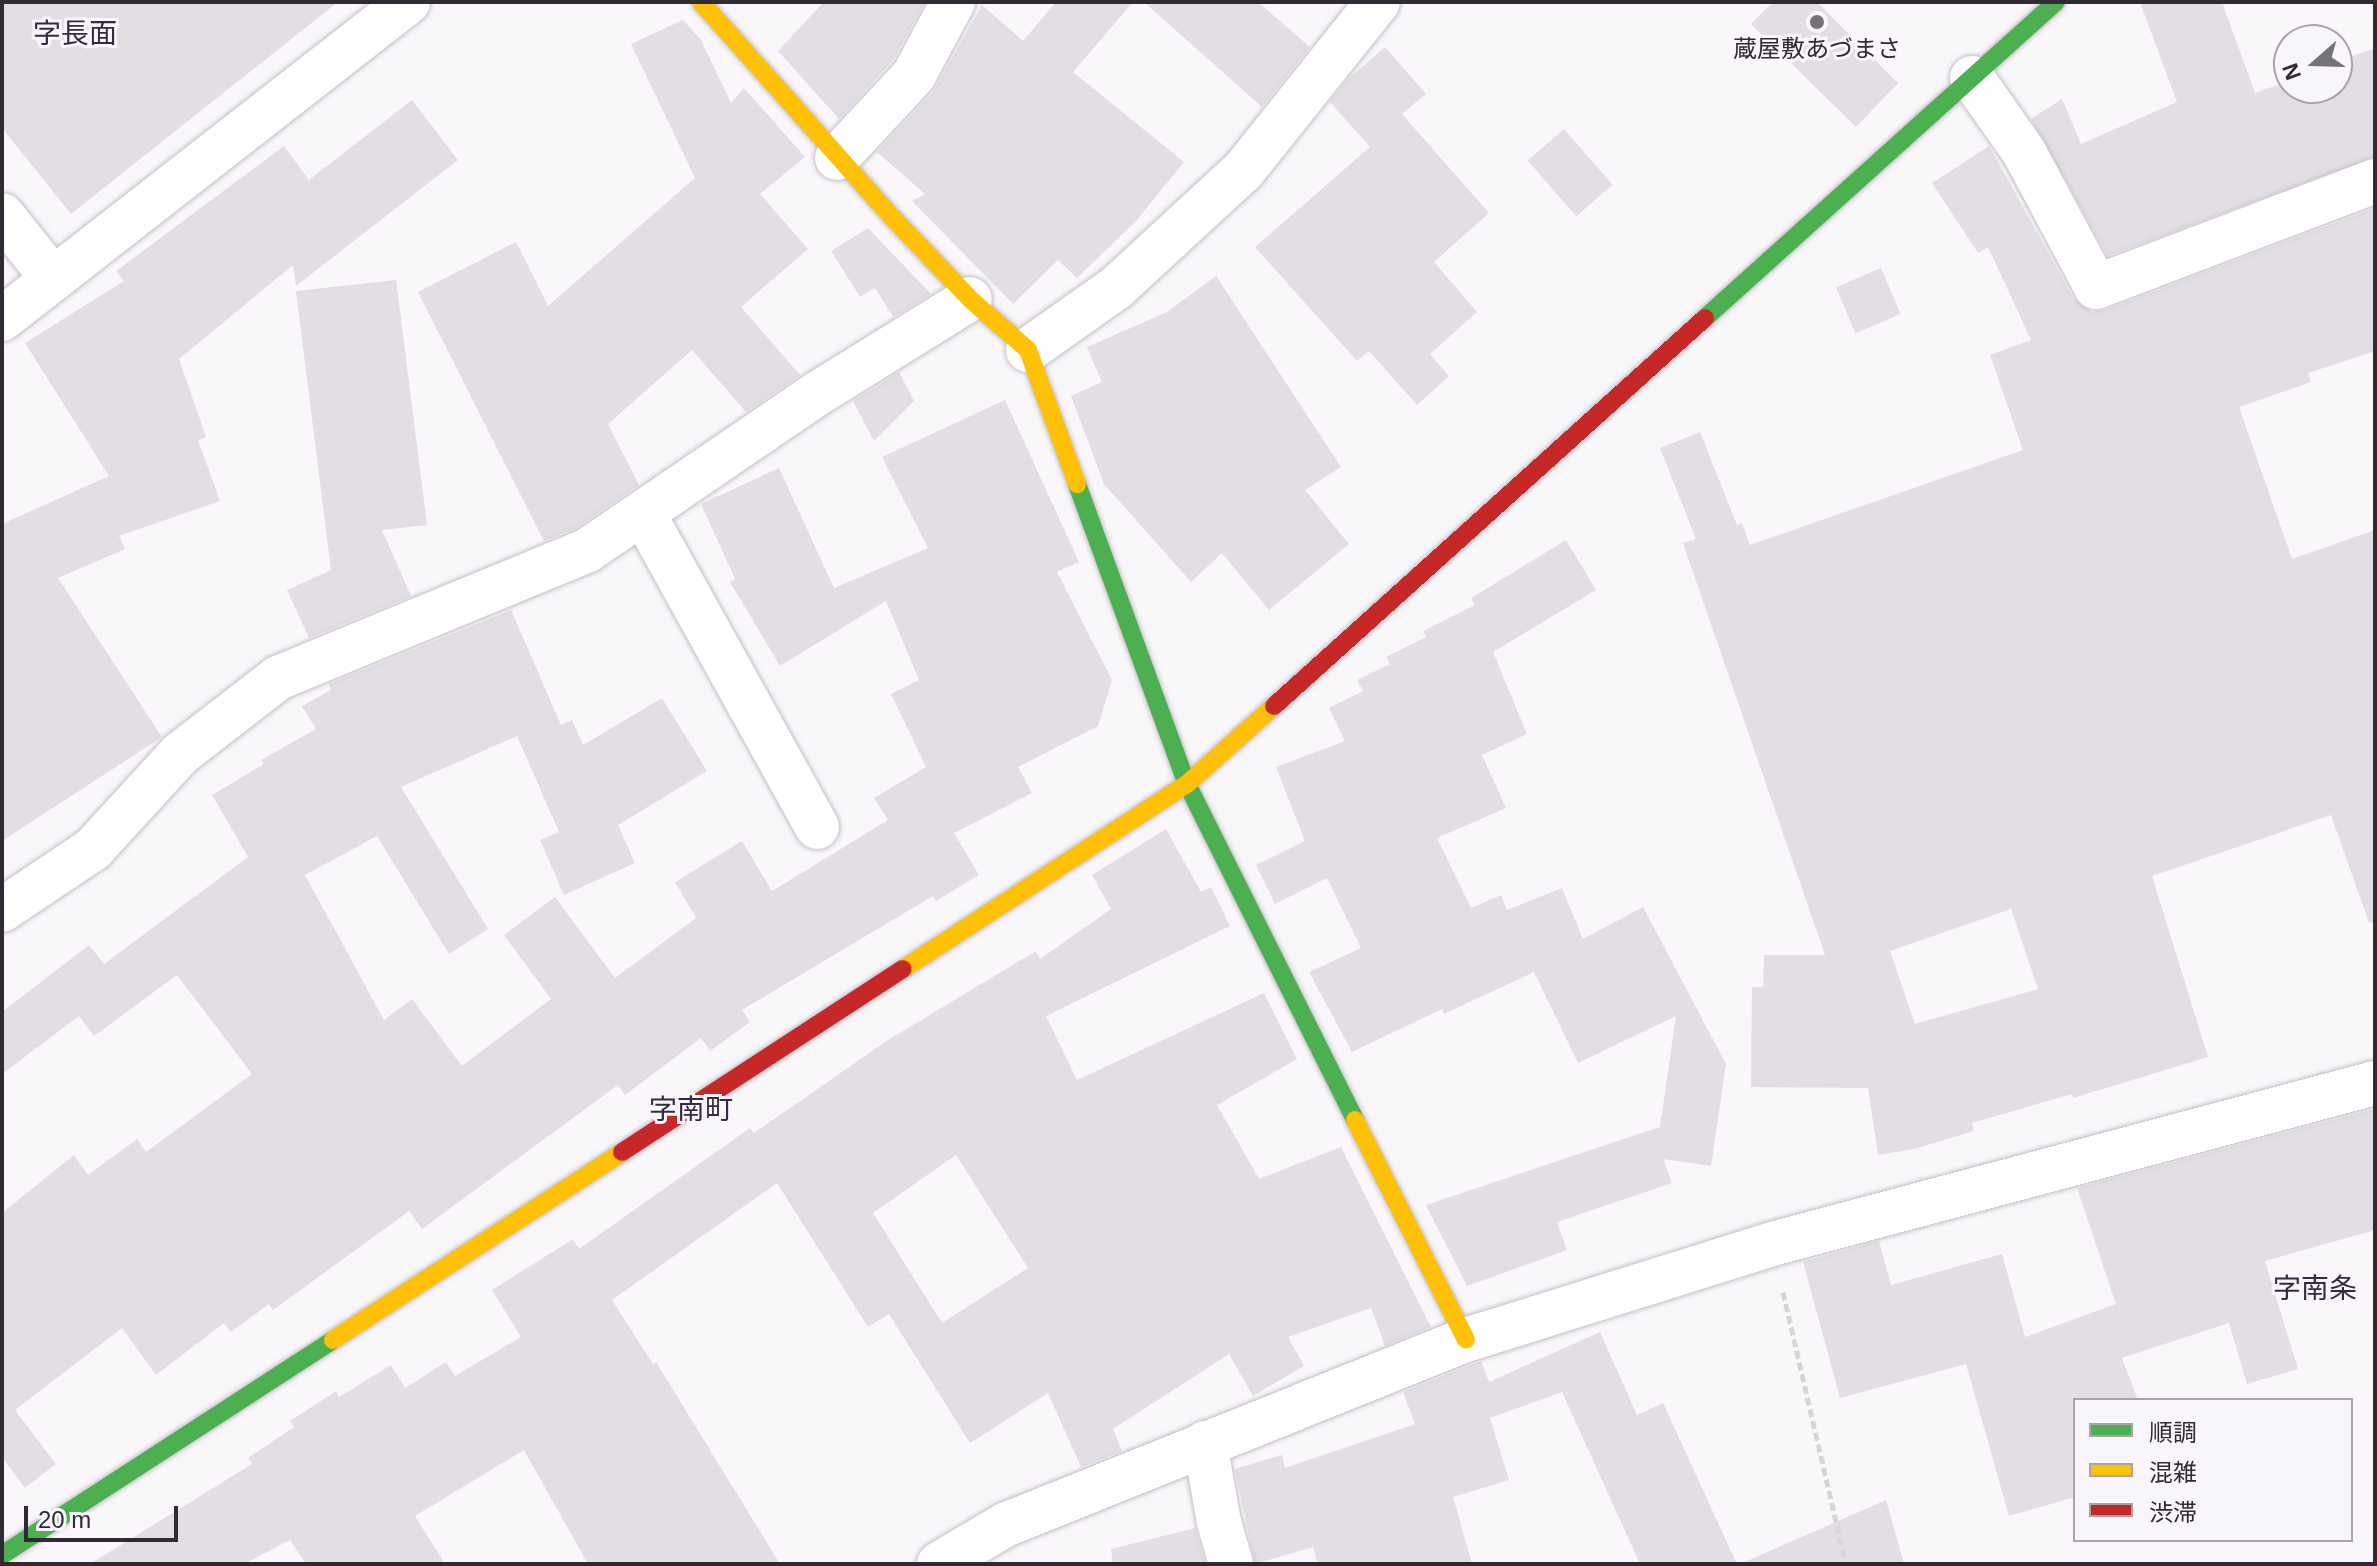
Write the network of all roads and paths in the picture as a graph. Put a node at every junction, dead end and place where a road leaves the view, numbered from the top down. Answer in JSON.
{"nodes":[{"id":1,"x":701,"y":2,"type":"edge"},
{"id":2,"x":953,"y":2,"type":"edge"},
{"id":3,"x":1378,"y":2,"type":"edge"},
{"id":4,"x":2056,"y":2,"type":"edge"},
{"id":5,"x":404,"y":3,"type":"edge"},
{"id":6,"x":1972,"y":78,"type":"junction"},
{"id":7,"x":837,"y":158,"type":"junction"},
{"id":8,"x":2375,"y":181,"type":"edge"},
{"id":9,"x":2,"y":215,"type":"edge"},
{"id":10,"x":53,"y":279,"type":"junction"},
{"id":11,"x":970,"y":299,"type":"junction"},
{"id":12,"x":2,"y":319,"type":"edge"},
{"id":13,"x":1028,"y":350,"type":"junction"},
{"id":14,"x":643,"y":513,"type":"junction"},
{"id":15,"x":1187,"y":784,"type":"junction"},
{"id":16,"x":817,"y":827,"type":"dead end"},
{"id":17,"x":2,"y":910,"type":"edge"},
{"id":18,"x":2375,"y":1083,"type":"edge"},
{"id":19,"x":1772,"y":1244,"type":"junction"},
{"id":20,"x":1466,"y":1340,"type":"junction"},
{"id":21,"x":1205,"y":1443,"type":"junction"},
{"id":22,"x":2,"y":1555,"type":"edge"},
{"id":23,"x":939,"y":1564,"type":"edge"},
{"id":24,"x":1231,"y":1564,"type":"edge"},
{"id":25,"x":1846,"y":1564,"type":"edge"}],
"edges":[{"from":1,"to":7,"type":"street"},
{"from":2,"to":7,"type":"street"},
{"from":3,"to":13,"type":"street"},
{"from":4,"to":6,"type":"street"},
{"from":5,"to":10,"type":"street"},
{"from":6,"to":8,"type":"street"},
{"from":6,"to":15,"type":"street"},
{"from":7,"to":11,"type":"street"},
{"from":9,"to":10,"type":"street"},
{"from":10,"to":12,"type":"street"},
{"from":11,"to":13,"type":"street"},
{"from":11,"to":14,"type":"street"},
{"from":13,"to":15,"type":"street"},
{"from":14,"to":16,"type":"street"},
{"from":14,"to":17,"type":"street"},
{"from":15,"to":20,"type":"street"},
{"from":15,"to":22,"type":"street"},
{"from":18,"to":19,"type":"street"},
{"from":19,"to":20,"type":"street"},
{"from":19,"to":25,"type":"path"},
{"from":20,"to":21,"type":"street"},
{"from":21,"to":23,"type":"street"},
{"from":21,"to":24,"type":"street"}]}
